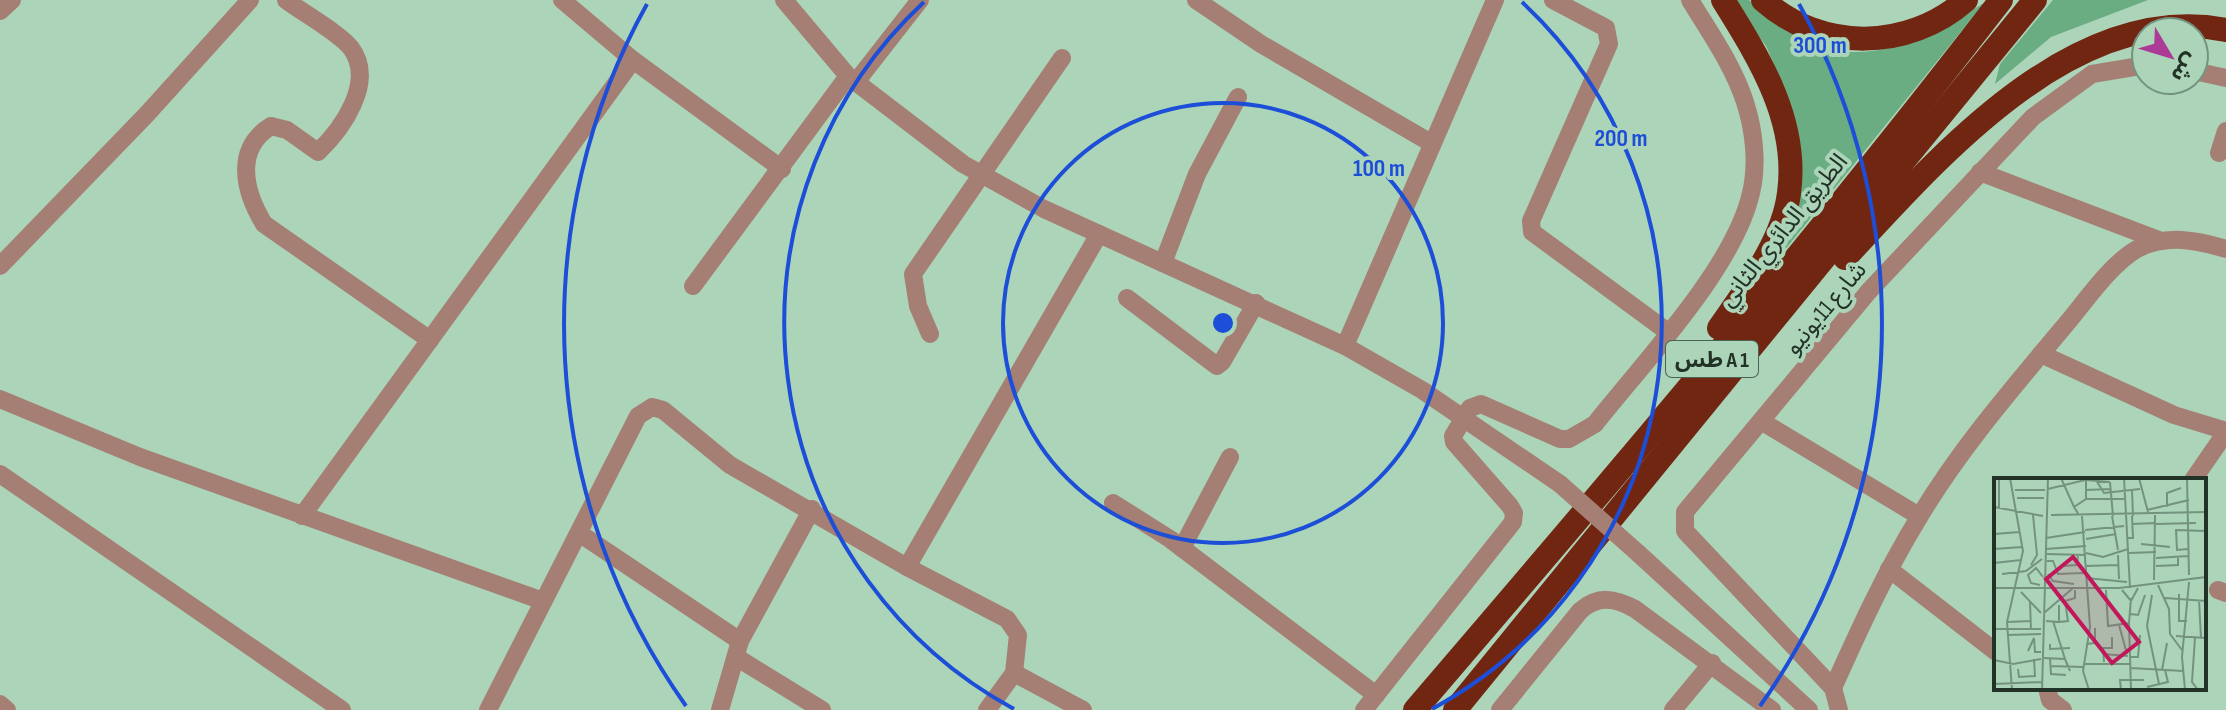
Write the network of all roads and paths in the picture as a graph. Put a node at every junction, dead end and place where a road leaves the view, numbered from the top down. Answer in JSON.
{"nodes":[{"id":1,"x":12,"y":0,"type":"edge"},
{"id":2,"x":250,"y":0,"type":"edge"},
{"id":3,"x":286,"y":0,"type":"edge"},
{"id":4,"x":562,"y":0,"type":"edge"},
{"id":5,"x":784,"y":0,"type":"edge"},
{"id":6,"x":920,"y":0,"type":"edge"},
{"id":7,"x":1196,"y":0,"type":"edge"},
{"id":8,"x":1495,"y":0,"type":"edge"},
{"id":9,"x":1553,"y":0,"type":"edge"},
{"id":10,"x":1690,"y":0,"type":"edge"},
{"id":11,"x":1723,"y":0,"type":"edge"},
{"id":12,"x":1763,"y":0,"type":"edge"},
{"id":13,"x":1966,"y":0,"type":"edge"},
{"id":14,"x":2001,"y":0,"type":"edge"},
{"id":15,"x":2034,"y":2,"type":"edge"},
{"id":16,"x":0,"y":11,"type":"edge"},
{"id":17,"x":2226,"y":30,"type":"edge"},
{"id":18,"x":1062,"y":58,"type":"dead end"},
{"id":19,"x":633,"y":60,"type":"junction"},
{"id":20,"x":2130,"y":66,"type":"edge"},
{"id":21,"x":852,"y":79,"type":"junction"},
{"id":22,"x":1238,"y":97,"type":"dead end"},
{"id":23,"x":2226,"y":131,"type":"edge"},
{"id":24,"x":1431,"y":143,"type":"junction"},
{"id":25,"x":2219,"y":153,"type":"dead end"},
{"id":26,"x":782,"y":169,"type":"junction"},
{"id":27,"x":1980,"y":172,"type":"junction"},
{"id":28,"x":983,"y":175,"type":"junction"},
{"id":29,"x":1099,"y":234,"type":"junction"},
{"id":30,"x":2161,"y":241,"type":"junction"},
{"id":31,"x":2226,"y":249,"type":"edge"},
{"id":32,"x":1163,"y":263,"type":"junction"},
{"id":33,"x":0,"y":266,"type":"edge"},
{"id":34,"x":693,"y":286,"type":"dead end"},
{"id":35,"x":1127,"y":298,"type":"dead end"},
{"id":36,"x":1256,"y":303,"type":"junction"},
{"id":37,"x":1668,"y":332,"type":"junction"},
{"id":38,"x":930,"y":334,"type":"dead end"},
{"id":39,"x":430,"y":340,"type":"junction"},
{"id":40,"x":1345,"y":346,"type":"junction"},
{"id":41,"x":2041,"y":354,"type":"junction"},
{"id":42,"x":0,"y":399,"type":"edge"},
{"id":43,"x":1698,"y":413,"type":"junction"},
{"id":44,"x":1462,"y":420,"type":"junction"},
{"id":45,"x":1761,"y":421,"type":"junction"},
{"id":46,"x":2226,"y":431,"type":"edge"},
{"id":47,"x":1230,"y":457,"type":"dead end"},
{"id":48,"x":0,"y":474,"type":"edge"},
{"id":49,"x":2194,"y":478,"type":"edge"},
{"id":50,"x":1606,"y":487,"type":"junction"},
{"id":51,"x":1113,"y":503,"type":"dead end"},
{"id":52,"x":812,"y":509,"type":"junction"},
{"id":53,"x":302,"y":516,"type":"junction"},
{"id":54,"x":1919,"y":516,"type":"junction"},
{"id":55,"x":579,"y":533,"type":"junction"},
{"id":56,"x":1182,"y":548,"type":"junction"},
{"id":57,"x":907,"y":567,"type":"junction"},
{"id":58,"x":1889,"y":569,"type":"junction"},
{"id":59,"x":543,"y":601,"type":"junction"},
{"id":60,"x":738,"y":649,"type":"junction"},
{"id":61,"x":1994,"y":650,"type":"edge"},
{"id":62,"x":1712,"y":663,"type":"junction"},
{"id":63,"x":1014,"y":673,"type":"junction"},
{"id":64,"x":1833,"y":688,"type":"junction"},
{"id":65,"x":2046,"y":690,"type":"edge"},
{"id":66,"x":1376,"y":695,"type":"junction"},
{"id":67,"x":0,"y":704,"type":"edge"},
{"id":68,"x":7,"y":710,"type":"edge"},
{"id":69,"x":342,"y":710,"type":"edge"},
{"id":70,"x":488,"y":710,"type":"edge"},
{"id":71,"x":720,"y":710,"type":"edge"},
{"id":72,"x":822,"y":710,"type":"edge"},
{"id":73,"x":987,"y":710,"type":"edge"},
{"id":74,"x":1083,"y":710,"type":"edge"},
{"id":75,"x":1364,"y":710,"type":"edge"},
{"id":76,"x":1415,"y":710,"type":"edge"},
{"id":77,"x":1455,"y":710,"type":"edge"},
{"id":78,"x":1500,"y":710,"type":"edge"},
{"id":79,"x":1673,"y":710,"type":"edge"},
{"id":80,"x":1772,"y":710,"type":"edge"},
{"id":81,"x":1809,"y":710,"type":"edge"},
{"id":82,"x":1839,"y":710,"type":"edge"},
{"id":83,"x":2063,"y":710,"type":"edge"}],
"edges":[{"from":1,"to":16,"type":"street"},
{"from":2,"to":33,"type":"street"},
{"from":3,"to":39,"type":"street"},
{"from":4,"to":19,"type":"street"},
{"from":5,"to":21,"type":"street"},
{"from":6,"to":21,"type":"street"},
{"from":7,"to":24,"type":"street"},
{"from":8,"to":24,"type":"street"},
{"from":9,"to":37,"type":"street"},
{"from":10,"to":37,"type":"street"},
{"from":11,"to":50,"type":"highway"},
{"from":12,"to":13,"type":"highway"},
{"from":14,"to":50,"type":"highway","name":"الطريق الدائري الثاني","number":"طس A 1"},
{"from":15,"to":43,"type":"highway","name":"الطريق الدائري الثاني","number":"طس A 1"},
{"from":17,"to":43,"type":"highway"},
{"from":18,"to":28,"type":"street"},
{"from":19,"to":26,"type":"street"},
{"from":19,"to":39,"type":"street"},
{"from":20,"to":27,"type":"street","name":"شارع 11يونيو"},
{"from":21,"to":26,"type":"street"},
{"from":21,"to":28,"type":"street"},
{"from":22,"to":32,"type":"street"},
{"from":23,"to":25,"type":"street"},
{"from":24,"to":40,"type":"street"},
{"from":26,"to":34,"type":"street"},
{"from":27,"to":30,"type":"street"},
{"from":27,"to":45,"type":"street","name":"شارع 11يونيو"},
{"from":28,"to":29,"type":"street"},
{"from":28,"to":38,"type":"street"},
{"from":29,"to":32,"type":"street"},
{"from":29,"to":57,"type":"street"},
{"from":30,"to":31,"type":"street"},
{"from":30,"to":41,"type":"street"},
{"from":32,"to":36,"type":"street"},
{"from":35,"to":36,"type":"street"},
{"from":36,"to":40,"type":"street"},
{"from":37,"to":44,"type":"street"},
{"from":39,"to":53,"type":"street"},
{"from":40,"to":44,"type":"street"},
{"from":41,"to":46,"type":"street"},
{"from":41,"to":54,"type":"street"},
{"from":42,"to":53,"type":"street"},
{"from":43,"to":77,"type":"highway","name":"الطريق الدائري الثاني","number":"طس A 1"},
{"from":44,"to":66,"type":"street"},
{"from":44,"to":81,"type":"street","bridge":true},
{"from":45,"to":54,"type":"street"},
{"from":45,"to":64,"type":"street","name":"شارع 11يونيو"},
{"from":46,"to":49,"type":"street"},
{"from":47,"to":56,"type":"street"},
{"from":48,"to":69,"type":"street"},
{"from":50,"to":76,"type":"highway","name":"الطريق الدائري الثاني","number":"طس A 1"},
{"from":51,"to":56,"type":"street"},
{"from":52,"to":55,"type":"street"},
{"from":52,"to":57,"type":"street"},
{"from":52,"to":60,"type":"street"},
{"from":53,"to":59,"type":"street"},
{"from":54,"to":58,"type":"street"},
{"from":55,"to":59,"type":"street"},
{"from":55,"to":60,"type":"street"},
{"from":56,"to":66,"type":"street"},
{"from":57,"to":63,"type":"street"},
{"from":58,"to":61,"type":"street"},
{"from":58,"to":64,"type":"street"},
{"from":59,"to":70,"type":"street"},
{"from":60,"to":71,"type":"street"},
{"from":60,"to":72,"type":"street"},
{"from":62,"to":78,"type":"street"},
{"from":62,"to":79,"type":"street"},
{"from":62,"to":80,"type":"street"},
{"from":63,"to":73,"type":"street"},
{"from":63,"to":74,"type":"street"},
{"from":64,"to":82,"type":"street","name":"شارع 11يونيو"},
{"from":65,"to":83,"type":"street"},
{"from":66,"to":75,"type":"street"},
{"from":67,"to":68,"type":"street"}]}
